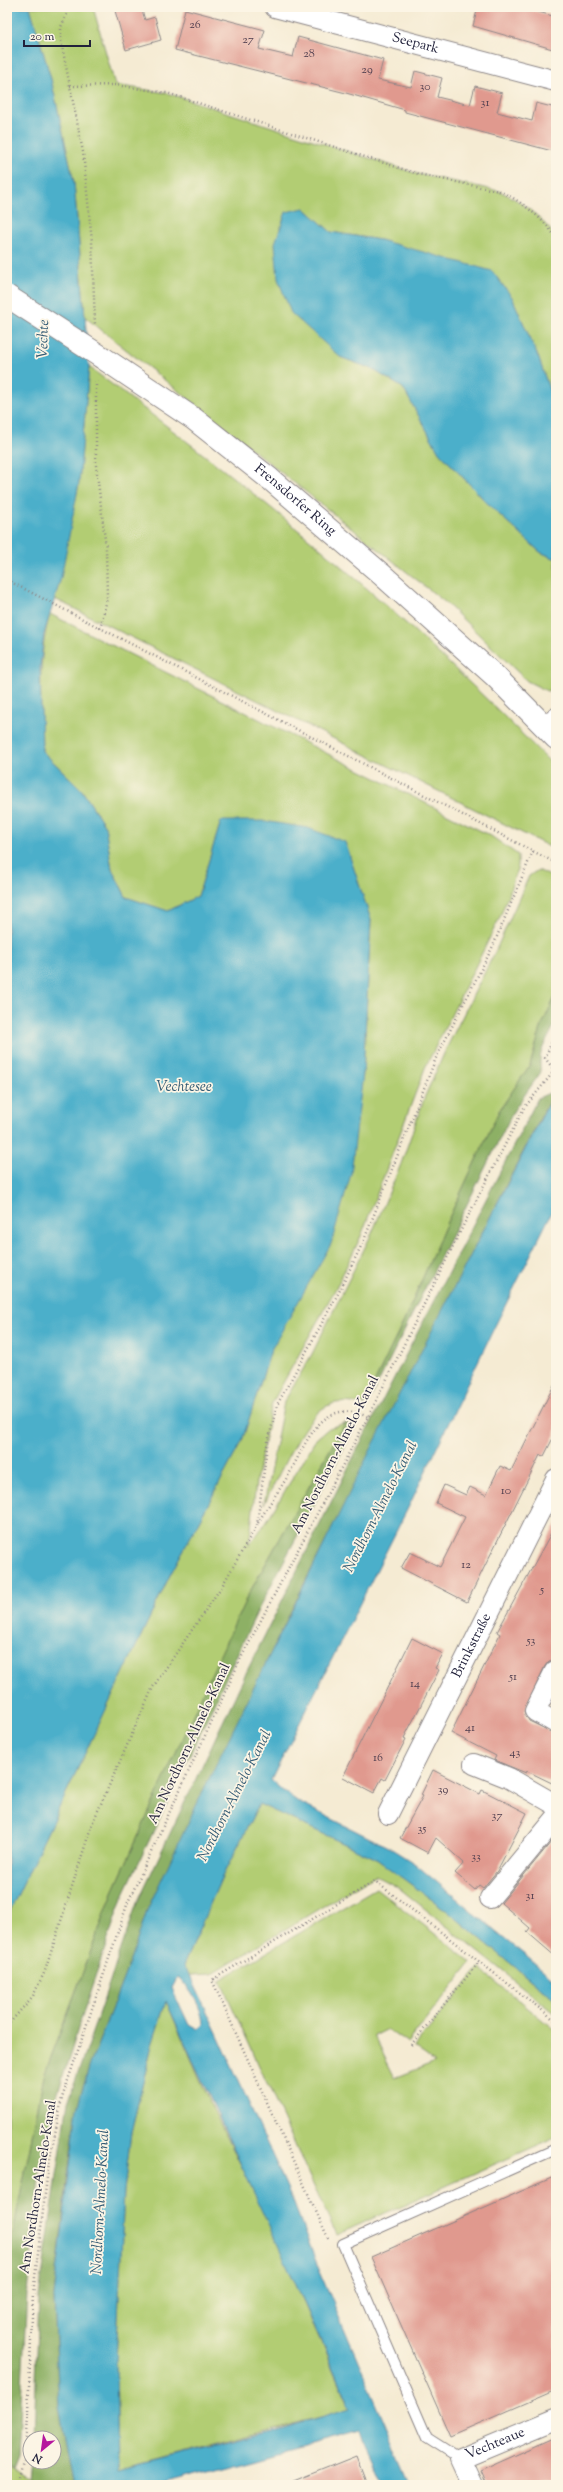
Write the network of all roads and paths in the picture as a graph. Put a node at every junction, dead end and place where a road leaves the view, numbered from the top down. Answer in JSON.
{"nodes":[{"id":1,"x":70,"y":7,"type":"edge"},
{"id":2,"x":275,"y":7,"type":"edge"},
{"id":3,"x":556,"y":81,"type":"edge"},
{"id":4,"x":70,"y":86,"type":"junction"},
{"id":5,"x":556,"y":236,"type":"edge"},
{"id":6,"x":7,"y":296,"type":"edge"},
{"id":7,"x":95,"y":329,"type":"dead end"},
{"id":8,"x":99,"y":367,"type":"junction"},
{"id":9,"x":7,"y":580,"type":"edge"},
{"id":10,"x":100,"y":629,"type":"junction"},
{"id":11,"x":553,"y":728,"type":"edge"},
{"id":12,"x":533,"y":851,"type":"junction"},
{"id":13,"x":556,"y":863,"type":"edge"},
{"id":14,"x":556,"y":1032,"type":"edge"},
{"id":15,"x":555,"y":1070,"type":"edge"},
{"id":16,"x":368,"y":1417,"type":"junction"},
{"id":17,"x":556,"y":1479,"type":"edge"},
{"id":18,"x":548,"y":1515,"type":"edge"},
{"id":19,"x":257,"y":1525,"type":"junction"},
{"id":20,"x":555,"y":1671,"type":"edge"},
{"id":21,"x":556,"y":1723,"type":"edge"},
{"id":22,"x":474,"y":1764,"type":"dead end"},
{"id":23,"x":556,"y":1805,"type":"edge"},
{"id":24,"x":388,"y":1814,"type":"dead end"},
{"id":25,"x":556,"y":1818,"type":"edge"},
{"id":26,"x":490,"y":1898,"type":"dead end"},
{"id":27,"x":479,"y":1962,"type":"junction"},
{"id":28,"x":556,"y":2021,"type":"edge"},
{"id":29,"x":7,"y":2026,"type":"edge"},
{"id":30,"x":411,"y":2045,"type":"dead end"},
{"id":31,"x":556,"y":2149,"type":"edge"},
{"id":32,"x":343,"y":2244,"type":"junction"},
{"id":33,"x":556,"y":2419,"type":"edge"},
{"id":34,"x":460,"y":2460,"type":"junction"},
{"id":35,"x":7,"y":2482,"type":"edge"},
{"id":36,"x":13,"y":2485,"type":"edge"},
{"id":37,"x":19,"y":2485,"type":"edge"},
{"id":38,"x":472,"y":2485,"type":"edge"}],
"edges":[{"from":1,"to":4,"type":"path"},
{"from":2,"to":3,"type":"street","name":"Seepark"},
{"from":4,"to":5,"type":"path"},
{"from":4,"to":7,"type":"path"},
{"from":6,"to":8,"type":"street","name":"Frensdorfer Ring","bridge":true},
{"from":8,"to":10,"type":"path"},
{"from":8,"to":11,"type":"street","name":"Frensdorfer Ring"},
{"from":9,"to":10,"type":"path"},
{"from":10,"to":12,"type":"path"},
{"from":12,"to":13,"type":"path"},
{"from":12,"to":19,"type":"path"},
{"from":14,"to":15,"type":"path"},
{"from":15,"to":16,"type":"path","name":"Am Nordhorn-Almelo-Kanal"},
{"from":16,"to":19,"type":"path"},
{"from":16,"to":37,"type":"path","name":"Am Nordhorn-Almelo-Kanal"},
{"from":17,"to":18,"type":"street","name":"Brinkstraße"},
{"from":18,"to":24,"type":"street","name":"Brinkstraße"},
{"from":19,"to":29,"type":"path"},
{"from":20,"to":21,"type":"street"},
{"from":22,"to":23,"type":"street"},
{"from":25,"to":26,"type":"street"},
{"from":27,"to":28,"type":"path"},
{"from":27,"to":30,"type":"path"},
{"from":27,"to":32,"type":"path"},
{"from":31,"to":32,"type":"lane"},
{"from":32,"to":34,"type":"lane"},
{"from":33,"to":34,"type":"street","name":"Vechteaue"},
{"from":34,"to":38,"type":"street","name":"Vechteaue"},
{"from":35,"to":36,"type":"path"}]}
